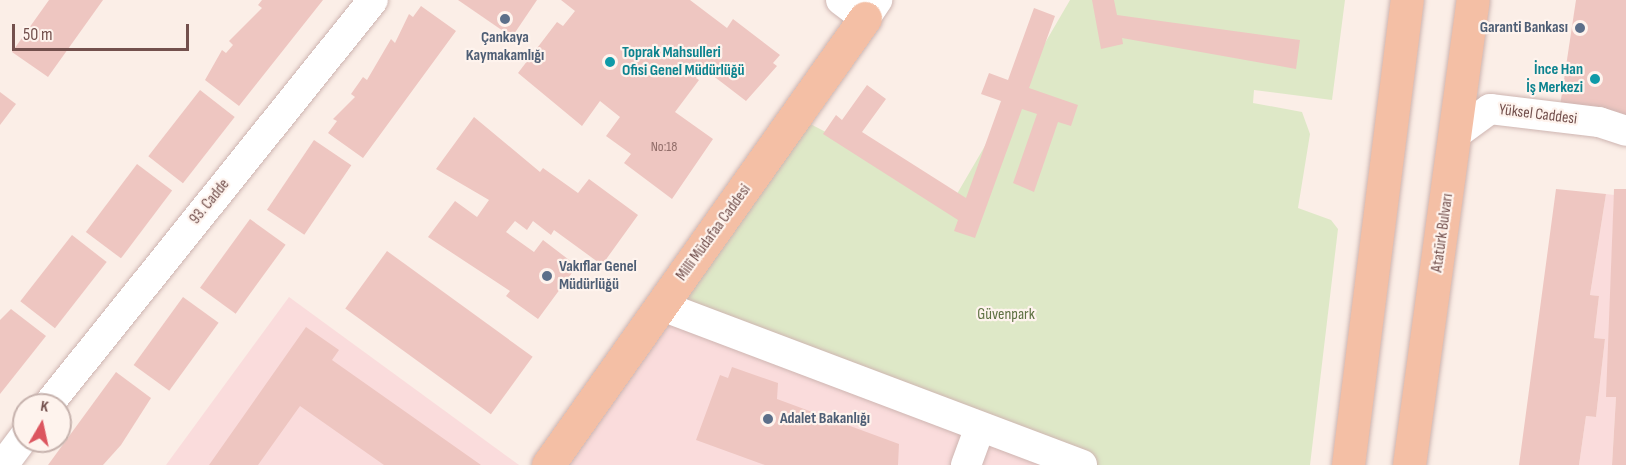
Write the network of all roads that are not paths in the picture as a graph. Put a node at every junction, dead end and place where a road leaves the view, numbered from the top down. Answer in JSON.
{"nodes":[{"id":1,"x":373,"y":0,"type":"edge"},
{"id":2,"x":1407,"y":0,"type":"edge"},
{"id":3,"x":1473,"y":0,"type":"edge"},
{"id":4,"x":861,"y":6,"type":"edge"},
{"id":5,"x":1626,"y":131,"type":"edge"},
{"id":6,"x":1457,"y":132,"type":"junction"},
{"id":7,"x":662,"y":306,"type":"junction"},
{"id":8,"x":58,"y":393,"type":"edge"},
{"id":9,"x":980,"y":427,"type":"junction"},
{"id":10,"x":12,"y":453,"type":"edge"},
{"id":11,"x":3,"y":465,"type":"edge"},
{"id":12,"x":548,"y":465,"type":"edge"},
{"id":13,"x":966,"y":465,"type":"edge"},
{"id":14,"x":1082,"y":465,"type":"edge"},
{"id":15,"x":1348,"y":465,"type":"edge"},
{"id":16,"x":1409,"y":465,"type":"edge"}],
"edges":[{"from":1,"to":8,"type":"street","name":"93. Cadde"},
{"from":2,"to":15,"type":"main road"},
{"from":3,"to":6,"type":"main road","name":"Atatürk Bulvarı"},
{"from":4,"to":7,"type":"main road","name":"Millî Müdafaa Caddesi"},
{"from":5,"to":6,"type":"street","name":"Yüksel Caddesi"},
{"from":6,"to":16,"type":"main road","name":"Atatürk Bulvarı"},
{"from":7,"to":9,"type":"street"},
{"from":7,"to":12,"type":"main road","name":"Millî Müdafaa Caddesi"},
{"from":9,"to":13,"type":"street"},
{"from":9,"to":14,"type":"street"},
{"from":10,"to":11,"type":"street"}]}
